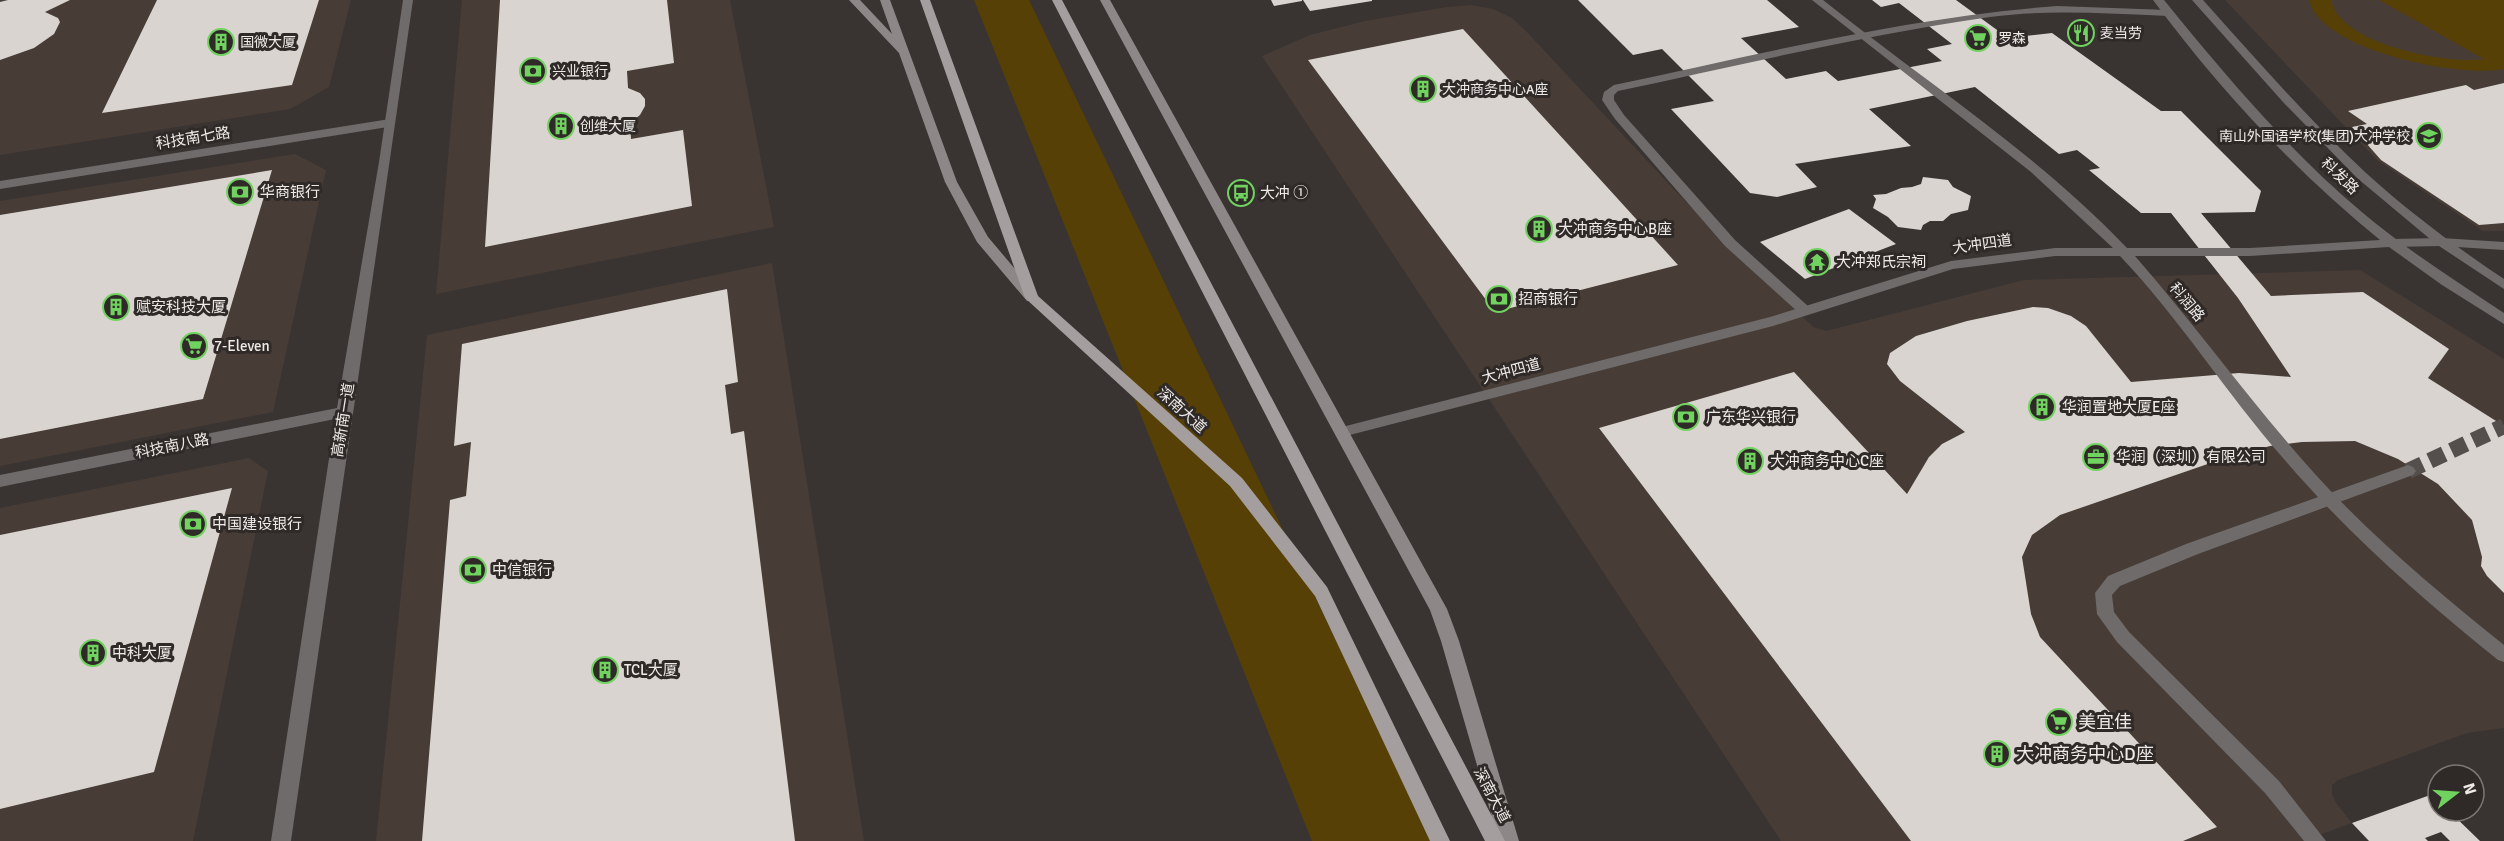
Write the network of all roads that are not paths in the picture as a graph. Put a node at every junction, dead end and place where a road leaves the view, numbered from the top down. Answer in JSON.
{"nodes":[{"id":1,"x":408,"y":0,"type":"edge"},
{"id":2,"x":854,"y":0,"type":"edge"},
{"id":3,"x":885,"y":0,"type":"edge"},
{"id":4,"x":925,"y":0,"type":"edge"},
{"id":5,"x":1057,"y":0,"type":"edge"},
{"id":6,"x":1105,"y":0,"type":"edge"},
{"id":7,"x":1118,"y":0,"type":"edge"},
{"id":8,"x":1817,"y":0,"type":"edge"},
{"id":9,"x":2158,"y":0,"type":"edge"},
{"id":10,"x":2198,"y":0,"type":"edge"},
{"id":11,"x":2168,"y":13,"type":"junction"},
{"id":12,"x":1862,"y":37,"type":"junction"},
{"id":13,"x":1129,"y":44,"type":"junction"},
{"id":14,"x":905,"y":54,"type":"junction"},
{"id":15,"x":390,"y":123,"type":"junction"},
{"id":16,"x":0,"y":185,"type":"edge"},
{"id":17,"x":2441,"y":242,"type":"junction"},
{"id":18,"x":2392,"y":243,"type":"junction"},
{"id":19,"x":2504,"y":246,"type":"edge"},
{"id":20,"x":2122,"y":251,"type":"junction"},
{"id":21,"x":2504,"y":285,"type":"edge"},
{"id":22,"x":1032,"y":298,"type":"junction"},
{"id":23,"x":1804,"y":309,"type":"junction"},
{"id":24,"x":2504,"y":319,"type":"edge"},
{"id":25,"x":344,"y":412,"type":"junction"},
{"id":26,"x":1342,"y":432,"type":"junction"},
{"id":27,"x":2408,"y":471,"type":"tunnel mouth"},
{"id":28,"x":0,"y":481,"type":"edge"},
{"id":29,"x":2329,"y":501,"type":"junction"},
{"id":30,"x":2504,"y":655,"type":"edge"},
{"id":31,"x":281,"y":841,"type":"edge"},
{"id":32,"x":1440,"y":841,"type":"edge"},
{"id":33,"x":1495,"y":841,"type":"edge"},
{"id":34,"x":1509,"y":841,"type":"edge"},
{"id":35,"x":2316,"y":841,"type":"edge"}],
"edges":[{"from":1,"to":15,"type":"street","name":"高新南一道"},
{"from":2,"to":14,"type":"main road"},
{"from":3,"to":14,"type":"main road"},
{"from":4,"to":22,"type":"main road","name":"深南大道"},
{"from":5,"to":33,"type":"main road","name":"深南大道"},
{"from":6,"to":13,"type":"main road"},
{"from":7,"to":13,"type":"main road"},
{"from":8,"to":12,"type":"street","name":"科润路"},
{"from":9,"to":11,"type":"street","name":"科发路"},
{"from":10,"to":17,"type":"street","name":"科发路"},
{"from":11,"to":12,"type":"street"},
{"from":11,"to":18,"type":"street","name":"科发路"},
{"from":12,"to":20,"type":"street","name":"科润路"},
{"from":12,"to":23,"type":"street"},
{"from":13,"to":26,"type":"main road"},
{"from":14,"to":22,"type":"main road"},
{"from":15,"to":16,"type":"street","name":"科技南七路"},
{"from":15,"to":25,"type":"street","name":"高新南一道"},
{"from":17,"to":18,"type":"street","name":"大冲四道"},
{"from":17,"to":19,"type":"street","name":"大冲四道"},
{"from":17,"to":21,"type":"street","name":"科发路"},
{"from":18,"to":20,"type":"street","name":"大冲四道"},
{"from":18,"to":24,"type":"street","name":"科发路"},
{"from":20,"to":23,"type":"street","name":"大冲四道"},
{"from":20,"to":29,"type":"street","name":"科润路"},
{"from":22,"to":32,"type":"main road","name":"深南大道"},
{"from":23,"to":26,"type":"street","name":"大冲四道"},
{"from":25,"to":28,"type":"street","name":"科技南八路"},
{"from":25,"to":31,"type":"street","name":"高新南一道"},
{"from":26,"to":34,"type":"main road"},
{"from":27,"to":29,"type":"street"},
{"from":29,"to":30,"type":"street","name":"科润路"},
{"from":29,"to":35,"type":"street"}]}
